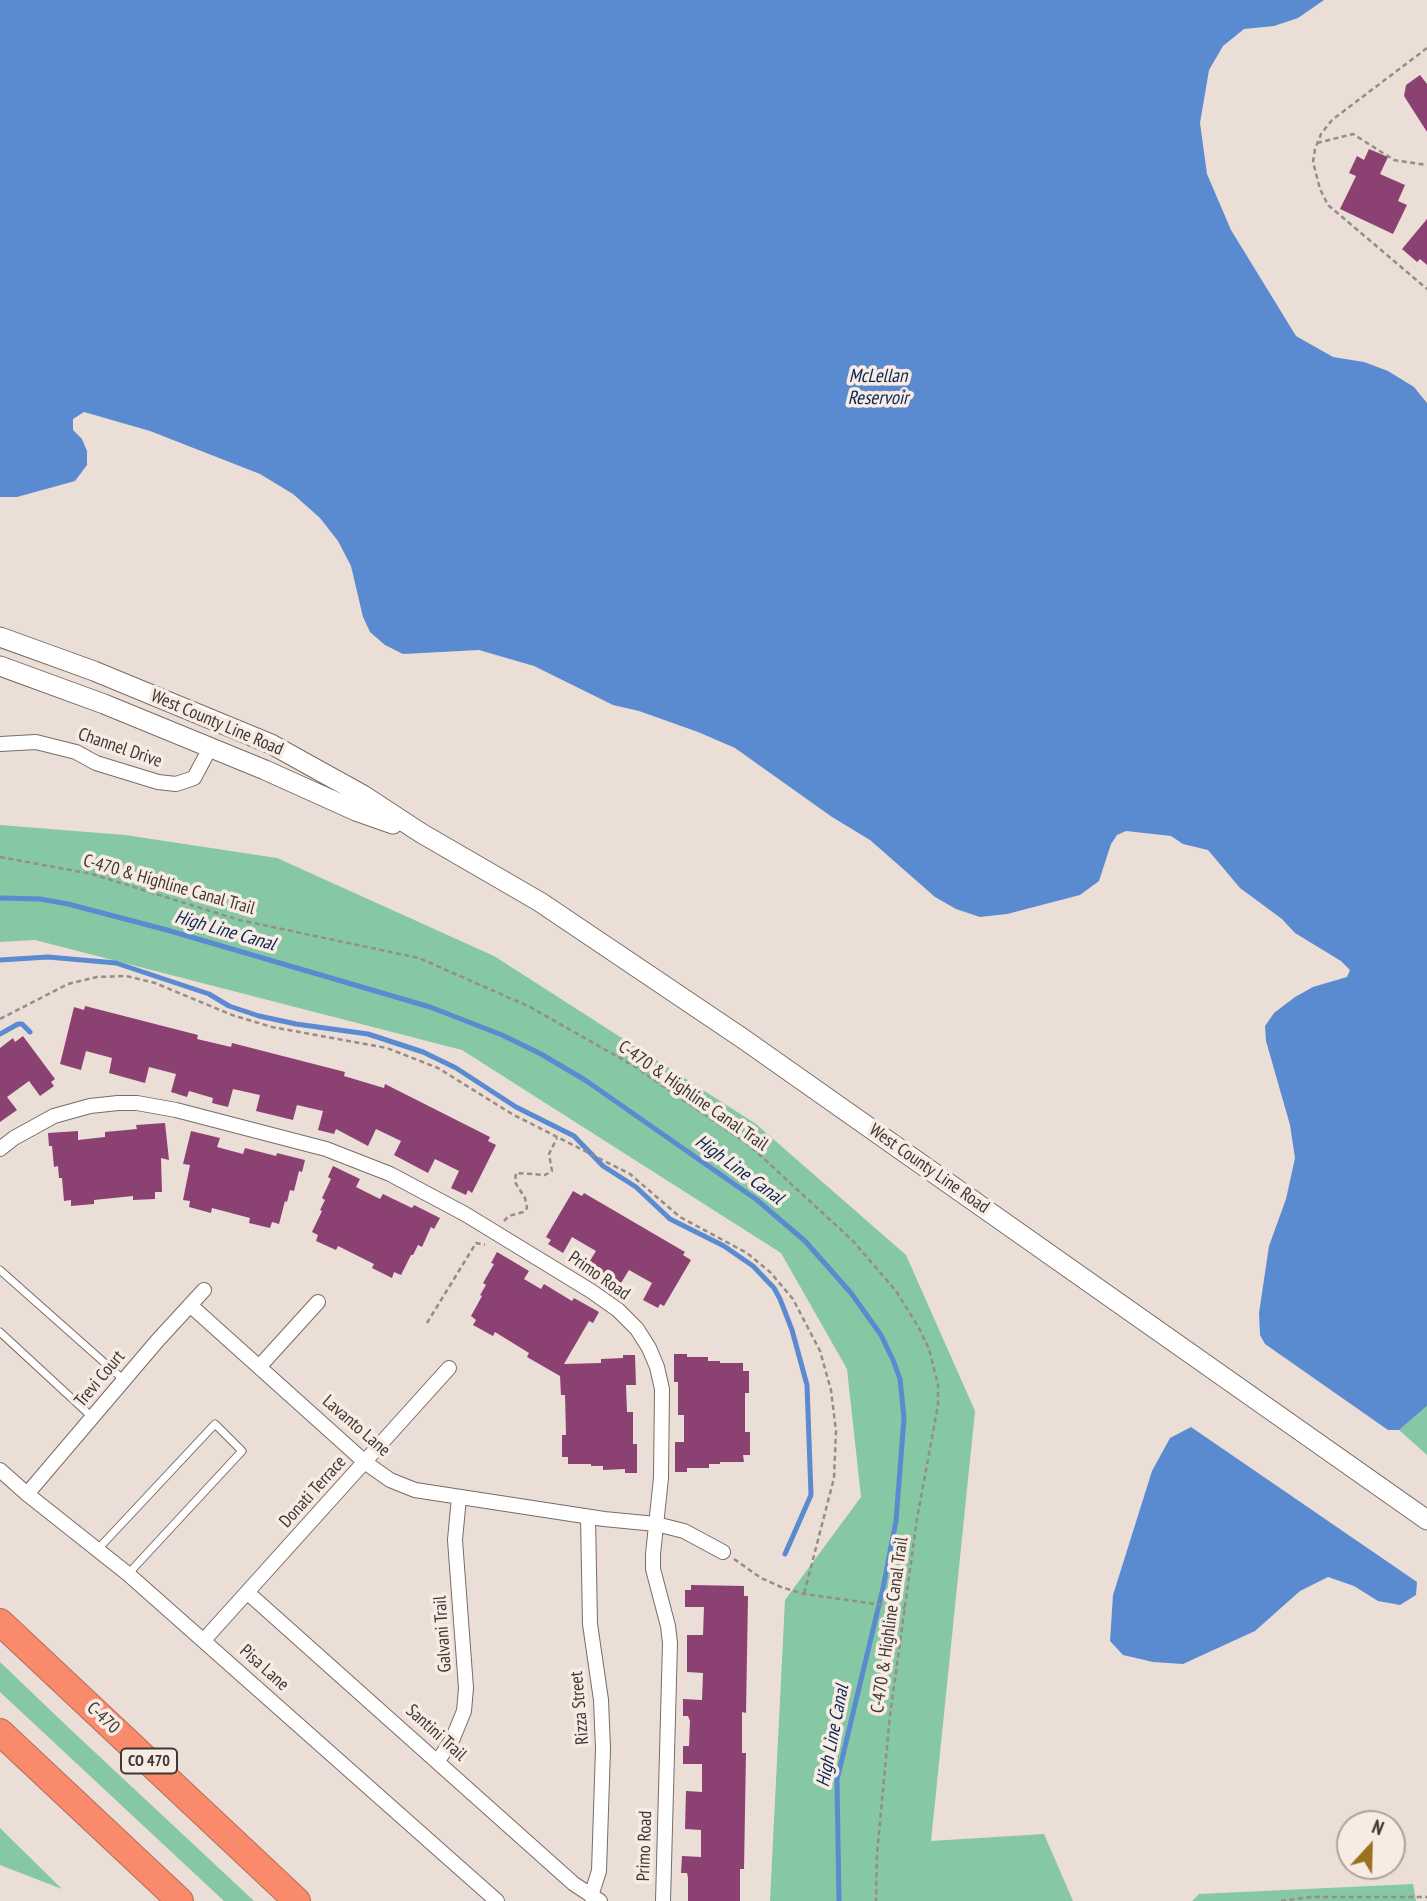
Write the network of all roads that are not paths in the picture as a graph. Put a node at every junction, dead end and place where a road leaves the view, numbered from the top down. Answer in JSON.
{"nodes":[{"id":1,"x":0,"y":637,"type":"edge"},
{"id":2,"x":0,"y":666,"type":"edge"},
{"id":3,"x":0,"y":744,"type":"edge"},
{"id":4,"x":210,"y":748,"type":"junction"},
{"id":5,"x":421,"y":833,"type":"junction"},
{"id":6,"x":0,"y":1149,"type":"edge"},
{"id":7,"x":0,"y":1270,"type":"edge"},
{"id":8,"x":204,"y":1290,"type":"dead end"},
{"id":9,"x":318,"y":1302,"type":"dead end"},
{"id":10,"x":190,"y":1305,"type":"junction"},
{"id":11,"x":0,"y":1332,"type":"edge"},
{"id":12,"x":259,"y":1367,"type":"junction"},
{"id":13,"x":449,"y":1368,"type":"dead end"},
{"id":14,"x":124,"y":1380,"type":"junction"},
{"id":15,"x":92,"y":1417,"type":"junction"},
{"id":16,"x":366,"y":1463,"type":"junction"},
{"id":17,"x":0,"y":1470,"type":"edge"},
{"id":18,"x":27,"y":1494,"type":"junction"},
{"id":19,"x":459,"y":1497,"type":"junction"},
{"id":20,"x":588,"y":1517,"type":"junction"},
{"id":21,"x":1427,"y":1520,"type":"edge"},
{"id":22,"x":656,"y":1524,"type":"junction"},
{"id":23,"x":98,"y":1549,"type":"junction"},
{"id":24,"x":723,"y":1552,"type":"road end"},
{"id":25,"x":128,"y":1574,"type":"junction"},
{"id":26,"x":248,"y":1593,"type":"junction"},
{"id":27,"x":0,"y":1622,"type":"edge"},
{"id":28,"x":204,"y":1640,"type":"junction"},
{"id":29,"x":0,"y":1732,"type":"edge"},
{"id":30,"x":438,"y":1761,"type":"junction"},
{"id":31,"x":596,"y":1898,"type":"edge"},
{"id":32,"x":180,"y":1901,"type":"edge"},
{"id":33,"x":297,"y":1901,"type":"edge"},
{"id":34,"x":497,"y":1901,"type":"edge"},
{"id":35,"x":663,"y":1901,"type":"edge"}],
"edges":[{"from":1,"to":5,"type":"main road","name":"West County Line Road"},
{"from":2,"to":4,"type":"main road","name":"West County Line Road"},
{"from":3,"to":4,"type":"street","name":"Channel Drive"},
{"from":4,"to":5,"type":"main road","name":"West County Line Road"},
{"from":5,"to":21,"type":"main road","name":"West County Line Road"},
{"from":6,"to":22,"type":"street","name":"Primo Road"},
{"from":7,"to":14,"type":"lane"},
{"from":8,"to":10,"type":"street","name":"Trevi Court"},
{"from":9,"to":12,"type":"street"},
{"from":10,"to":12,"type":"street","name":"Lavanto Lane"},
{"from":10,"to":14,"type":"street","name":"Trevi Court"},
{"from":11,"to":15,"type":"lane"},
{"from":12,"to":16,"type":"street","name":"Lavanto Lane"},
{"from":13,"to":16,"type":"street","name":"Donati Terrace"},
{"from":14,"to":15,"type":"street","name":"Trevi Court"},
{"from":15,"to":18,"type":"street","name":"Trevi Court"},
{"from":16,"to":19,"type":"street","name":"Lavanto Lane"},
{"from":16,"to":26,"type":"street","name":"Donati Terrace"},
{"from":17,"to":18,"type":"street","name":"Pisa Lane"},
{"from":18,"to":23,"type":"street","name":"Pisa Lane"},
{"from":19,"to":20,"type":"street","name":"Lavanto Lane"},
{"from":19,"to":30,"type":"street","name":"Galvani Trail"},
{"from":20,"to":22,"type":"street","name":"Lavanto Lane"},
{"from":20,"to":31,"type":"street","name":"Rizza Street"},
{"from":22,"to":24,"type":"street","name":"Lavanto Lane"},
{"from":22,"to":35,"type":"street","name":"Primo Road"},
{"from":23,"to":25,"type":"street","name":"Pisa Lane"},
{"from":23,"to":25,"type":"lane"},
{"from":25,"to":28,"type":"street","name":"Pisa Lane"},
{"from":26,"to":28,"type":"street","name":"Donati Terrace"},
{"from":26,"to":30,"type":"street","name":"Santini Trail"},
{"from":27,"to":33,"type":"highway","name":"C-470","number":"CO 470"},
{"from":28,"to":34,"type":"street","name":"Pisa Lane"},
{"from":29,"to":32,"type":"highway"},
{"from":30,"to":31,"type":"street","name":"Santini Trail"}]}
